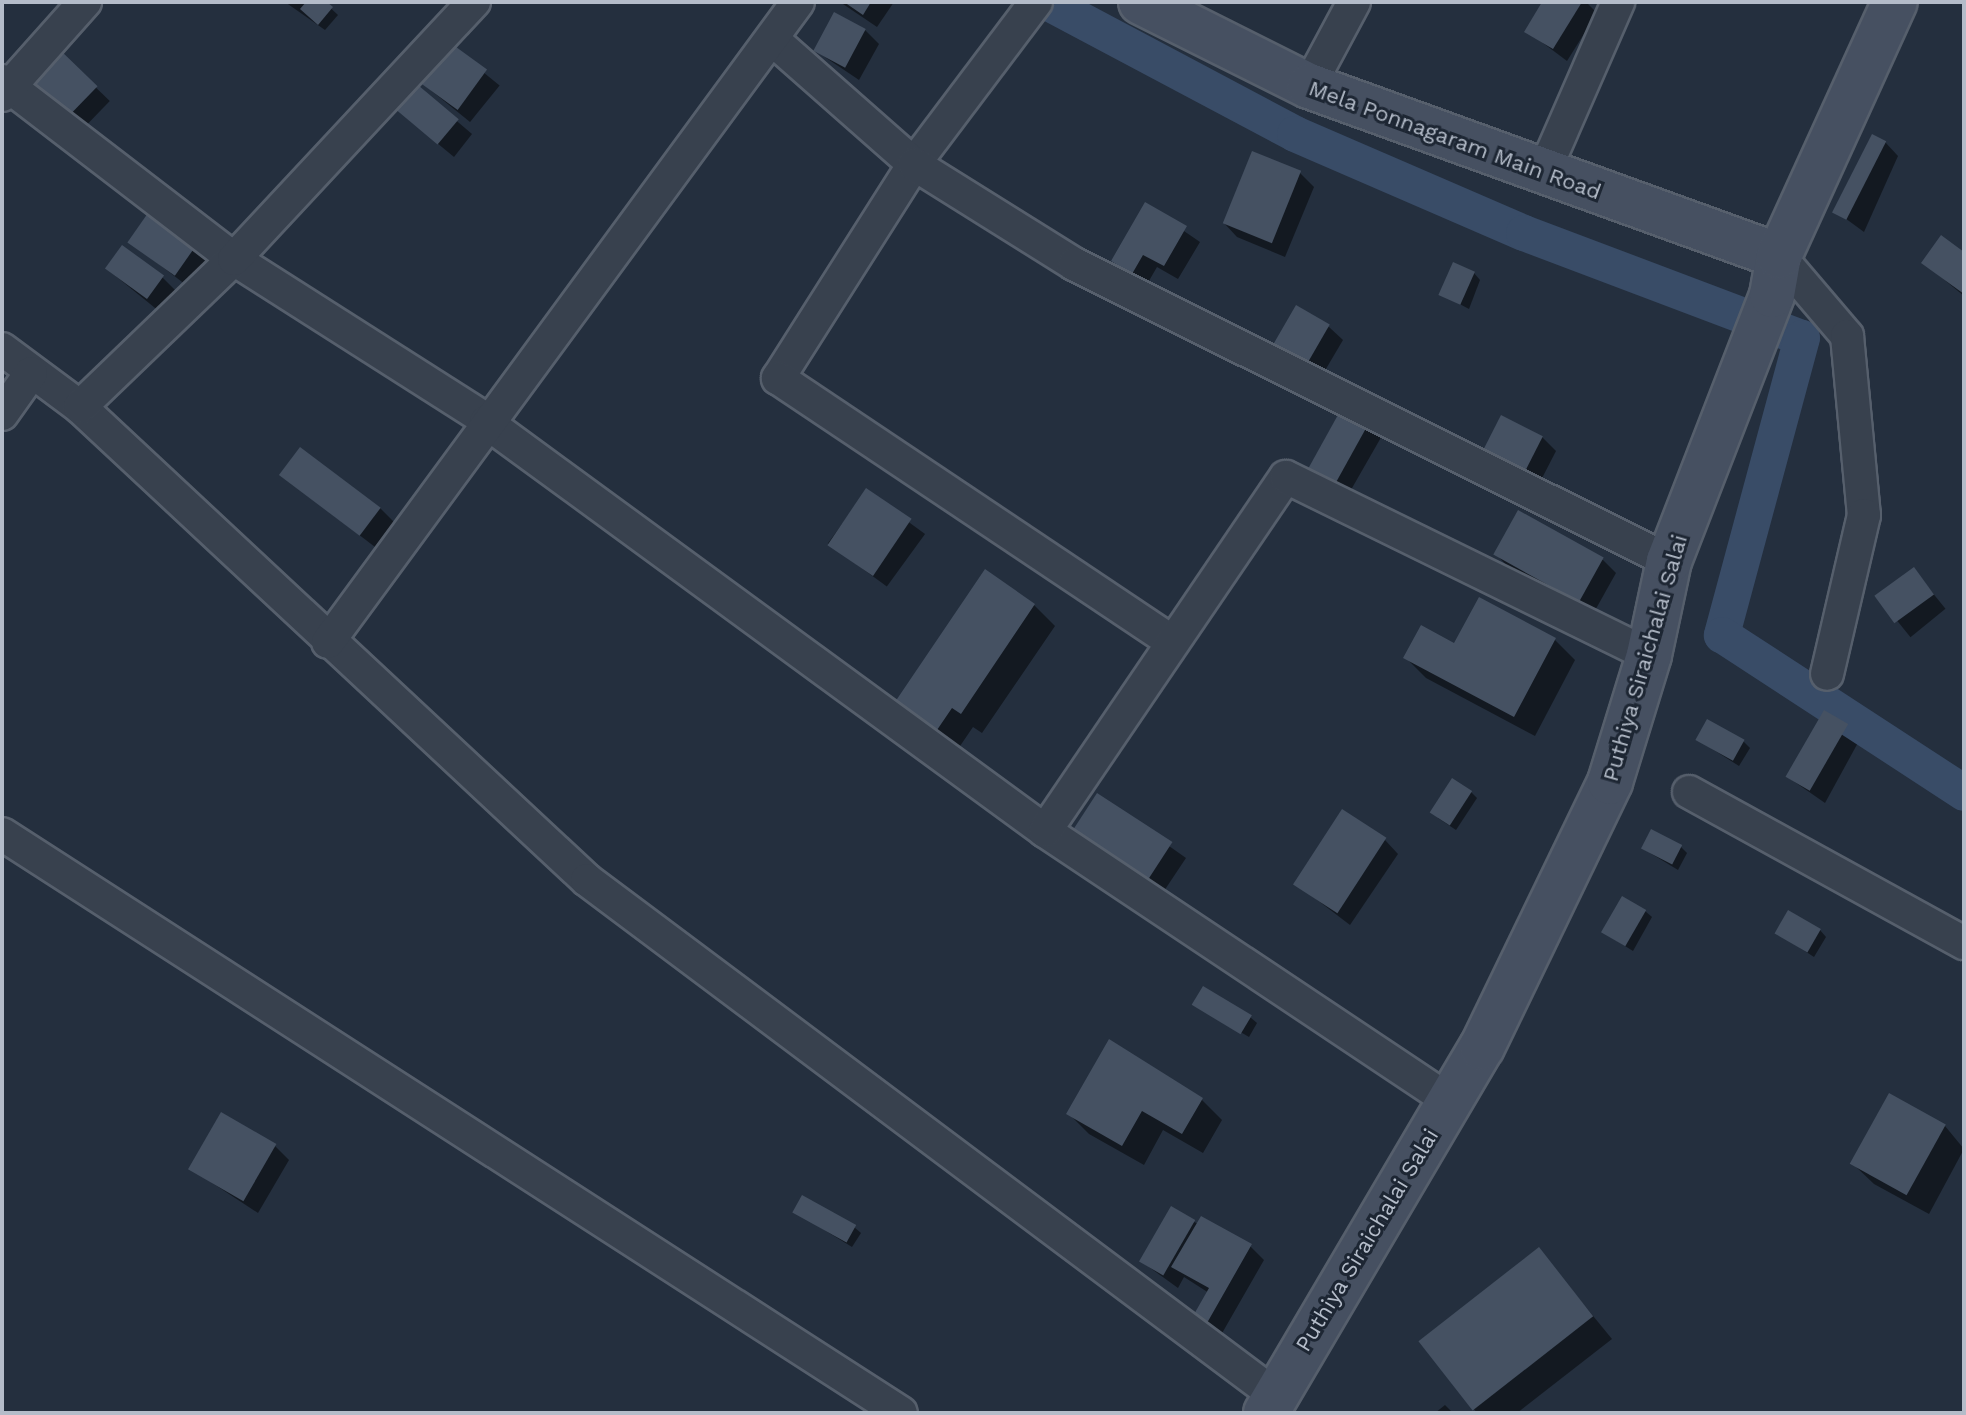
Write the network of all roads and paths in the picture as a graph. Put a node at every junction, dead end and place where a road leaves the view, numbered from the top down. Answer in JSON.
{"nodes":[{"id":1,"x":85,"y":2,"type":"edge"},
{"id":2,"x":474,"y":2,"type":"edge"},
{"id":3,"x":798,"y":2,"type":"edge"},
{"id":4,"x":1141,"y":2,"type":"edge"},
{"id":5,"x":1354,"y":2,"type":"edge"},
{"id":6,"x":1618,"y":2,"type":"edge"},
{"id":7,"x":1895,"y":2,"type":"edge"},
{"id":8,"x":1033,"y":7,"type":"edge"},
{"id":9,"x":772,"y":39,"type":"junction"},
{"id":10,"x":1309,"y":86,"type":"junction"},
{"id":11,"x":4,"y":88,"type":"edge"},
{"id":12,"x":914,"y":164,"type":"junction"},
{"id":13,"x":1543,"y":174,"type":"junction"},
{"id":14,"x":234,"y":259,"type":"junction"},
{"id":15,"x":1776,"y":275,"type":"junction"},
{"id":16,"x":2,"y":349,"type":"edge"},
{"id":17,"x":31,"y":373,"type":"junction"},
{"id":18,"x":80,"y":407,"type":"junction"},
{"id":19,"x":2,"y":414,"type":"edge"},
{"id":20,"x":487,"y":421,"type":"junction"},
{"id":21,"x":1669,"y":561,"type":"junction"},
{"id":22,"x":1171,"y":641,"type":"junction"},
{"id":23,"x":328,"y":642,"type":"junction"},
{"id":24,"x":1649,"y":655,"type":"junction"},
{"id":25,"x":1827,"y":674,"type":"dead end"},
{"id":26,"x":1689,"y":792,"type":"dead end"},
{"id":27,"x":1045,"y":831,"type":"junction"},
{"id":28,"x":2,"y":834,"type":"edge"},
{"id":29,"x":1964,"y":943,"type":"edge"},
{"id":30,"x":1450,"y":1101,"type":"junction"},
{"id":31,"x":1270,"y":1404,"type":"edge"},
{"id":32,"x":901,"y":1413,"type":"edge"}],
"edges":[{"from":1,"to":11,"type":"street"},
{"from":2,"to":14,"type":"street"},
{"from":3,"to":9,"type":"street"},
{"from":4,"to":10,"type":"main road","name":"Mela Ponnagaram Main Road"},
{"from":5,"to":10,"type":"street"},
{"from":6,"to":13,"type":"street"},
{"from":7,"to":15,"type":"main road","name":"Puthiya Siraichalai Salai"},
{"from":8,"to":12,"type":"street"},
{"from":9,"to":12,"type":"street"},
{"from":9,"to":20,"type":"street"},
{"from":10,"to":13,"type":"main road","name":"Mela Ponnagaram Main Road"},
{"from":11,"to":14,"type":"street"},
{"from":12,"to":21,"type":"street"},
{"from":12,"to":22,"type":"street"},
{"from":13,"to":15,"type":"main road","name":"Mela Ponnagaram Main Road"},
{"from":14,"to":18,"type":"street"},
{"from":14,"to":20,"type":"street"},
{"from":15,"to":21,"type":"main road","name":"Puthiya Siraichalai Salai"},
{"from":15,"to":25,"type":"street"},
{"from":16,"to":17,"type":"street"},
{"from":17,"to":18,"type":"street"},
{"from":17,"to":19,"type":"street"},
{"from":18,"to":23,"type":"street"},
{"from":20,"to":23,"type":"street"},
{"from":20,"to":27,"type":"street"},
{"from":21,"to":24,"type":"main road","name":"Puthiya Siraichalai Salai"},
{"from":22,"to":24,"type":"street"},
{"from":22,"to":27,"type":"street"},
{"from":23,"to":31,"type":"street"},
{"from":24,"to":30,"type":"main road","name":"Puthiya Siraichalai Salai"},
{"from":26,"to":29,"type":"street"},
{"from":27,"to":30,"type":"street"},
{"from":28,"to":32,"type":"street"},
{"from":30,"to":31,"type":"main road","name":"Puthiya Siraichalai Salai"}]}
